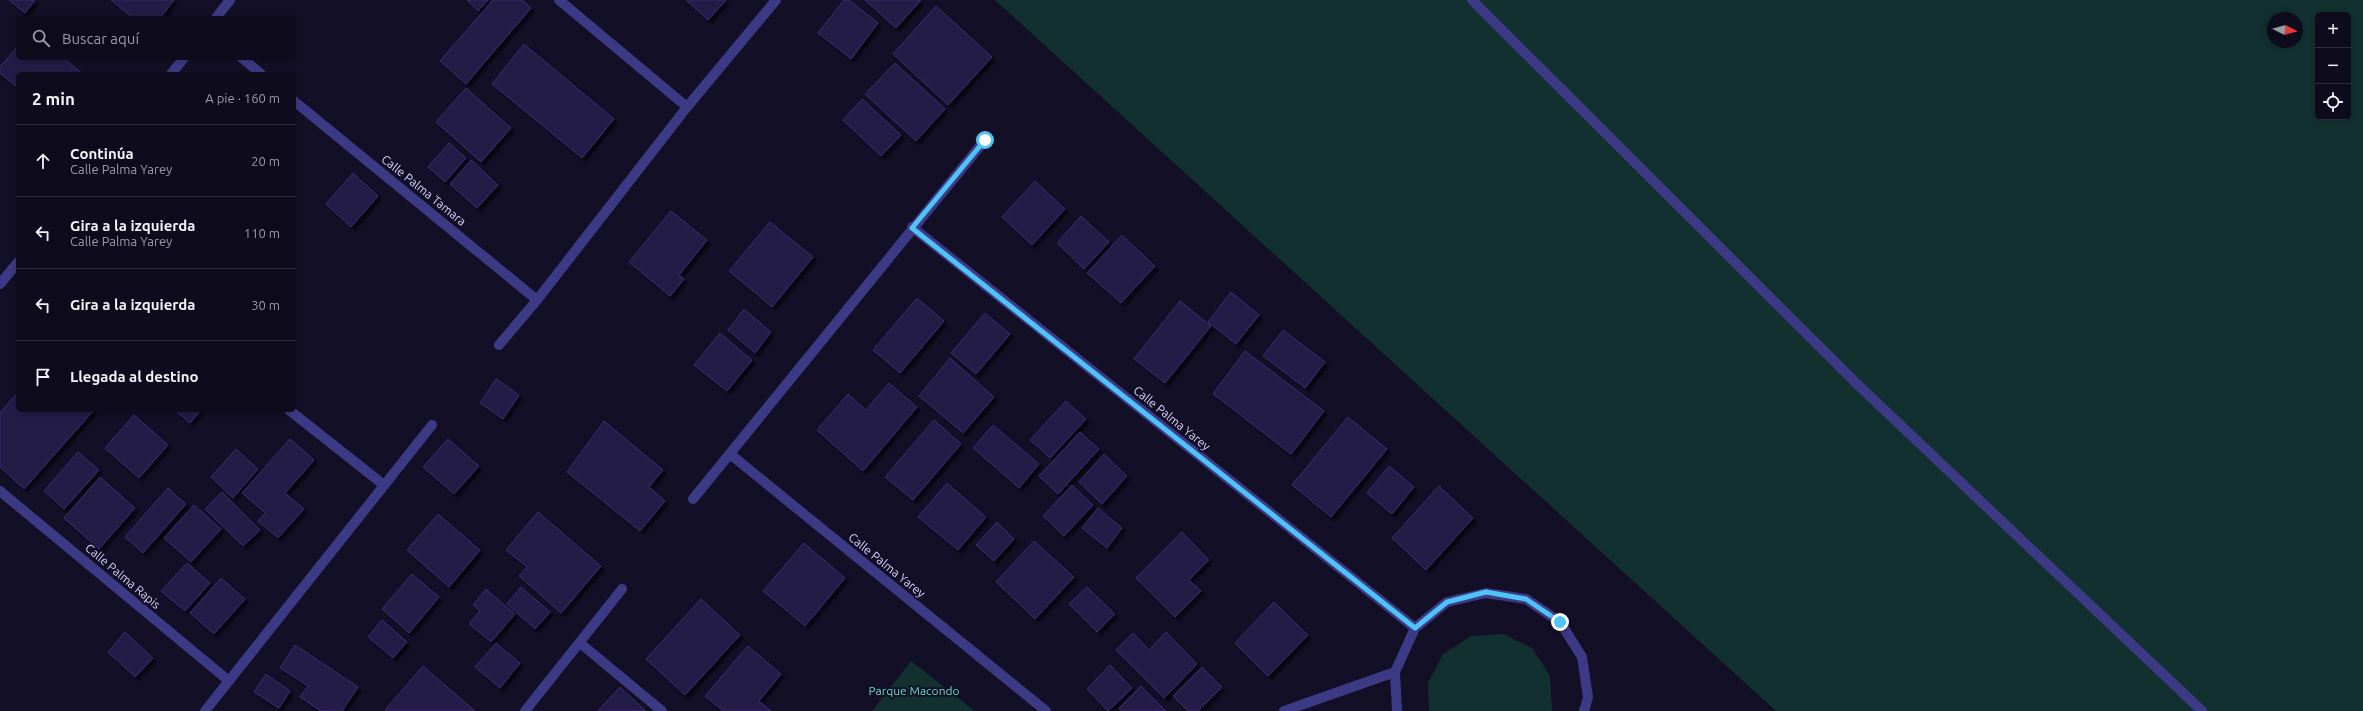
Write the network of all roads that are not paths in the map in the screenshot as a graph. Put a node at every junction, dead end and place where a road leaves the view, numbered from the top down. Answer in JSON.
{"nodes":[{"id":1,"x":230,"y":0,"type":"edge"},
{"id":2,"x":559,"y":0,"type":"edge"},
{"id":3,"x":776,"y":0,"type":"edge"},
{"id":4,"x":1472,"y":0,"type":"edge"},
{"id":5,"x":218,"y":16,"type":"edge"},
{"id":6,"x":182,"y":60,"type":"edge"},
{"id":7,"x":244,"y":60,"type":"edge"},
{"id":8,"x":173,"y":72,"type":"edge"},
{"id":9,"x":259,"y":72,"type":"edge"},
{"id":10,"x":296,"y":103,"type":"edge"},
{"id":11,"x":687,"y":107,"type":"junction"},
{"id":12,"x":985,"y":140,"type":"dead end"},
{"id":13,"x":912,"y":228,"type":"junction"},
{"id":14,"x":16,"y":264,"type":"edge"},
{"id":15,"x":0,"y":284,"type":"edge"},
{"id":16,"x":537,"y":300,"type":"junction"},
{"id":17,"x":499,"y":345,"type":"dead end"},
{"id":18,"x":292,"y":412,"type":"edge"},
{"id":19,"x":432,"y":425,"type":"dead end"},
{"id":20,"x":730,"y":454,"type":"junction"},
{"id":21,"x":384,"y":485,"type":"junction"},
{"id":22,"x":0,"y":491,"type":"edge"},
{"id":23,"x":693,"y":499,"type":"dead end"},
{"id":24,"x":622,"y":589,"type":"dead end"},
{"id":25,"x":1415,"y":628,"type":"junction"},
{"id":26,"x":580,"y":643,"type":"junction"},
{"id":27,"x":1395,"y":672,"type":"junction"},
{"id":28,"x":229,"y":681,"type":"junction"},
{"id":29,"x":205,"y":711,"type":"edge"},
{"id":30,"x":525,"y":711,"type":"edge"},
{"id":31,"x":662,"y":711,"type":"edge"},
{"id":32,"x":1046,"y":711,"type":"edge"},
{"id":33,"x":1284,"y":711,"type":"edge"},
{"id":34,"x":1397,"y":711,"type":"edge"},
{"id":35,"x":1584,"y":711,"type":"edge"},
{"id":36,"x":2202,"y":711,"type":"edge"}],
"edges":[{"from":1,"to":5,"type":"street"},
{"from":2,"to":11,"type":"street"},
{"from":3,"to":11,"type":"street"},
{"from":4,"to":36,"type":"street"},
{"from":6,"to":8,"type":"street"},
{"from":7,"to":9,"type":"street"},
{"from":10,"to":16,"type":"street","name":"Calle Palma Tamara"},
{"from":11,"to":16,"type":"street"},
{"from":12,"to":13,"type":"street"},
{"from":13,"to":20,"type":"street"},
{"from":13,"to":25,"type":"street","name":"Calle Palma Yarey"},
{"from":14,"to":15,"type":"street"},
{"from":16,"to":17,"type":"street"},
{"from":18,"to":21,"type":"street"},
{"from":19,"to":21,"type":"street"},
{"from":20,"to":23,"type":"street"},
{"from":20,"to":32,"type":"street","name":"Calle Palma Yarey"},
{"from":21,"to":28,"type":"street"},
{"from":22,"to":28,"type":"street","name":"Calle Palma Rapis"},
{"from":24,"to":26,"type":"street"},
{"from":25,"to":27,"type":"street"},
{"from":25,"to":35,"type":"street"},
{"from":26,"to":30,"type":"street"},
{"from":26,"to":31,"type":"street"},
{"from":27,"to":33,"type":"street"},
{"from":27,"to":34,"type":"street"},
{"from":28,"to":29,"type":"street"}]}
